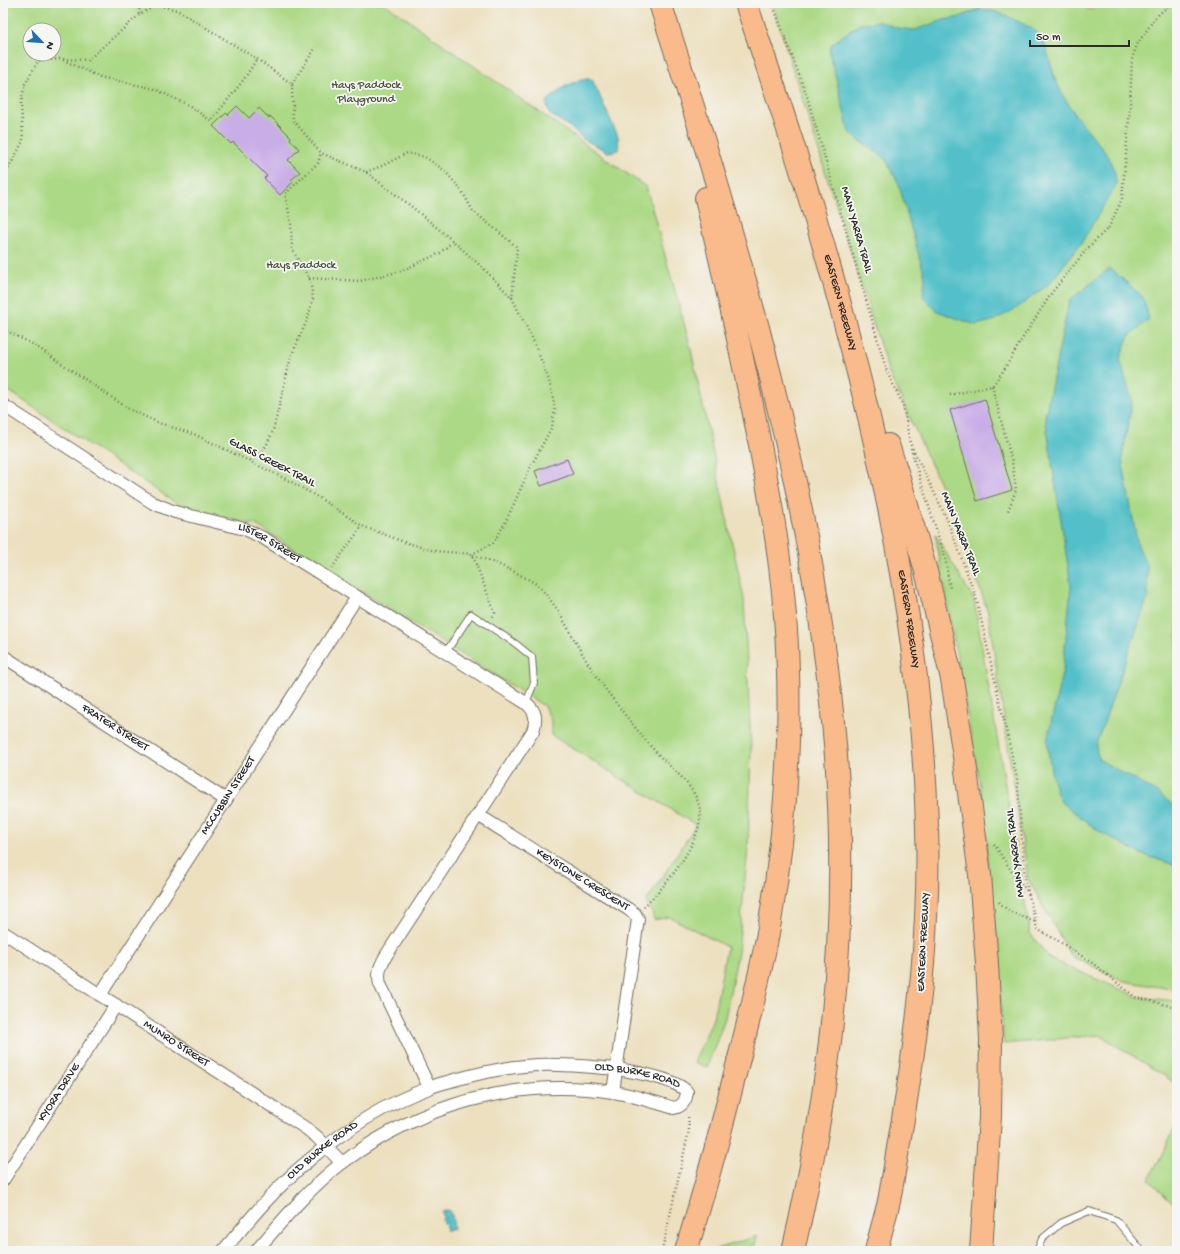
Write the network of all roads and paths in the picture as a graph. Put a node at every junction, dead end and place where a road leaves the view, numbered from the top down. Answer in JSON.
{"nodes":[{"id":1,"x":140,"y":3,"type":"edge"},
{"id":2,"x":660,"y":3,"type":"edge"},
{"id":3,"x":746,"y":3,"type":"edge"},
{"id":4,"x":772,"y":3,"type":"edge"},
{"id":5,"x":1170,"y":3,"type":"edge"},
{"id":6,"x":139,"y":15,"type":"junction"},
{"id":7,"x":668,"y":27,"type":"junction"},
{"id":8,"x":316,"y":47,"type":"dead end"},
{"id":9,"x":62,"y":59,"type":"edge"},
{"id":10,"x":257,"y":59,"type":"junction"},
{"id":11,"x":62,"y":60,"type":"edge"},
{"id":12,"x":37,"y":62,"type":"edge"},
{"id":13,"x":292,"y":84,"type":"junction"},
{"id":14,"x":321,"y":153,"type":"junction"},
{"id":15,"x":366,"y":172,"type":"junction"},
{"id":16,"x":3,"y":179,"type":"edge"},
{"id":17,"x":453,"y":241,"type":"junction"},
{"id":18,"x":309,"y":278,"type":"junction"},
{"id":19,"x":512,"y":298,"type":"junction"},
{"id":20,"x":3,"y":329,"type":"edge"},
{"id":21,"x":851,"y":341,"type":"junction"},
{"id":22,"x":992,"y":386,"type":"junction"},
{"id":23,"x":950,"y":395,"type":"dead end"},
{"id":24,"x":3,"y":405,"type":"edge"},
{"id":25,"x":249,"y":461,"type":"junction"},
{"id":26,"x":1008,"y":511,"type":"dead end"},
{"id":27,"x":362,"y":526,"type":"junction"},
{"id":28,"x":472,"y":554,"type":"junction"},
{"id":29,"x":326,"y":577,"type":"junction"},
{"id":30,"x":357,"y":597,"type":"junction"},
{"id":31,"x":487,"y":625,"type":"junction"},
{"id":32,"x":446,"y":652,"type":"junction"},
{"id":33,"x":3,"y":656,"type":"edge"},
{"id":34,"x":526,"y":703,"type":"junction"},
{"id":35,"x":226,"y":800,"type":"junction"},
{"id":36,"x":478,"y":815,"type":"junction"},
{"id":37,"x":992,"y":841,"type":"dead end"},
{"id":38,"x":1028,"y":893,"type":"junction"},
{"id":39,"x":635,"y":914,"type":"junction"},
{"id":40,"x":3,"y":932,"type":"edge"},
{"id":41,"x":100,"y":994,"type":"junction"},
{"id":42,"x":116,"y":1005,"type":"junction"},
{"id":43,"x":1177,"y":1007,"type":"edge"},
{"id":44,"x":615,"y":1069,"type":"junction"},
{"id":45,"x":429,"y":1087,"type":"junction"},
{"id":46,"x":613,"y":1092,"type":"junction"},
{"id":47,"x":686,"y":1099,"type":"junction"},
{"id":48,"x":326,"y":1146,"type":"junction"},
{"id":49,"x":342,"y":1163,"type":"junction"},
{"id":50,"x":3,"y":1180,"type":"edge"},
{"id":51,"x":223,"y":1251,"type":"edge"},
{"id":52,"x":256,"y":1251,"type":"edge"},
{"id":53,"x":662,"y":1251,"type":"edge"},
{"id":54,"x":686,"y":1251,"type":"edge"},
{"id":55,"x":793,"y":1251,"type":"edge"},
{"id":56,"x":876,"y":1251,"type":"edge"},
{"id":57,"x":981,"y":1251,"type":"edge"},
{"id":58,"x":1037,"y":1251,"type":"edge"},
{"id":59,"x":1142,"y":1251,"type":"edge"}],
"edges":[{"from":1,"to":6,"type":"path"},
{"from":2,"to":7,"type":"highway"},
{"from":3,"to":21,"type":"highway","name":"EASTERN FREEWAY"},
{"from":4,"to":38,"type":"path","name":"MAIN YARRA TRAIL"},
{"from":5,"to":22,"type":"path"},
{"from":6,"to":9,"type":"path"},
{"from":6,"to":10,"type":"path"},
{"from":7,"to":54,"type":"highway"},
{"from":7,"to":55,"type":"highway"},
{"from":8,"to":13,"type":"path"},
{"from":10,"to":11,"type":"path"},
{"from":10,"to":13,"type":"path"},
{"from":12,"to":16,"type":"path"},
{"from":13,"to":14,"type":"path"},
{"from":14,"to":15,"type":"path"},
{"from":14,"to":18,"type":"path"},
{"from":15,"to":17,"type":"path"},
{"from":15,"to":19,"type":"path"},
{"from":17,"to":18,"type":"path"},
{"from":17,"to":19,"type":"path"},
{"from":18,"to":25,"type":"path"},
{"from":19,"to":28,"type":"path"},
{"from":20,"to":25,"type":"path","name":"GLASS CREEK TRAIL"},
{"from":21,"to":56,"type":"highway","name":"EASTERN FREEWAY"},
{"from":21,"to":57,"type":"highway"},
{"from":22,"to":23,"type":"path"},
{"from":22,"to":26,"type":"path"},
{"from":24,"to":29,"type":"street","name":"LISTER STREET"},
{"from":25,"to":27,"type":"path","name":"GLASS CREEK TRAIL"},
{"from":27,"to":28,"type":"path","name":"GLASS CREEK TRAIL"},
{"from":27,"to":29,"type":"path"},
{"from":28,"to":31,"type":"path"},
{"from":28,"to":39,"type":"path","name":"GLASS CREEK TRAIL"},
{"from":29,"to":30,"type":"street","name":"LISTER STREET"},
{"from":30,"to":32,"type":"street","name":"LISTER STREET"},
{"from":30,"to":35,"type":"street","name":"MCCUBBIN STREET"},
{"from":31,"to":32,"type":"lane"},
{"from":31,"to":34,"type":"lane"},
{"from":32,"to":34,"type":"street","name":"LISTER STREET"},
{"from":33,"to":35,"type":"street","name":"FRATER STREET"},
{"from":34,"to":36,"type":"street"},
{"from":35,"to":41,"type":"street","name":"MCCUBBIN STREET"},
{"from":36,"to":39,"type":"street","name":"KEYSTONE CRESCENT"},
{"from":36,"to":45,"type":"street"},
{"from":37,"to":38,"type":"path"},
{"from":38,"to":43,"type":"path","name":"MAIN YARRA TRAIL"},
{"from":39,"to":44,"type":"street","name":"KEYSTONE CRESCENT"},
{"from":40,"to":41,"type":"street","name":"MUNRO STREET"},
{"from":41,"to":42,"type":"street","name":"MUNRO STREET"},
{"from":42,"to":48,"type":"street","name":"MUNRO STREET"},
{"from":42,"to":50,"type":"street","name":"KYORA DRIVE"},
{"from":44,"to":45,"type":"street","name":"OLD BURKE ROAD"},
{"from":44,"to":46,"type":"street","name":"KEYSTONE CRESCENT"},
{"from":44,"to":47,"type":"street","name":"OLD BURKE ROAD"},
{"from":45,"to":48,"type":"street","name":"OLD BURKE ROAD"},
{"from":46,"to":47,"type":"street","name":"OLD BURKE ROAD"},
{"from":46,"to":49,"type":"street","name":"OLD BURKE ROAD"},
{"from":47,"to":53,"type":"path"},
{"from":48,"to":49,"type":"street","name":"MUNRO STREET"},
{"from":48,"to":51,"type":"street","name":"OLD BURKE ROAD"},
{"from":49,"to":52,"type":"street","name":"OLD BURKE ROAD"},
{"from":58,"to":59,"type":"lane"}]}
